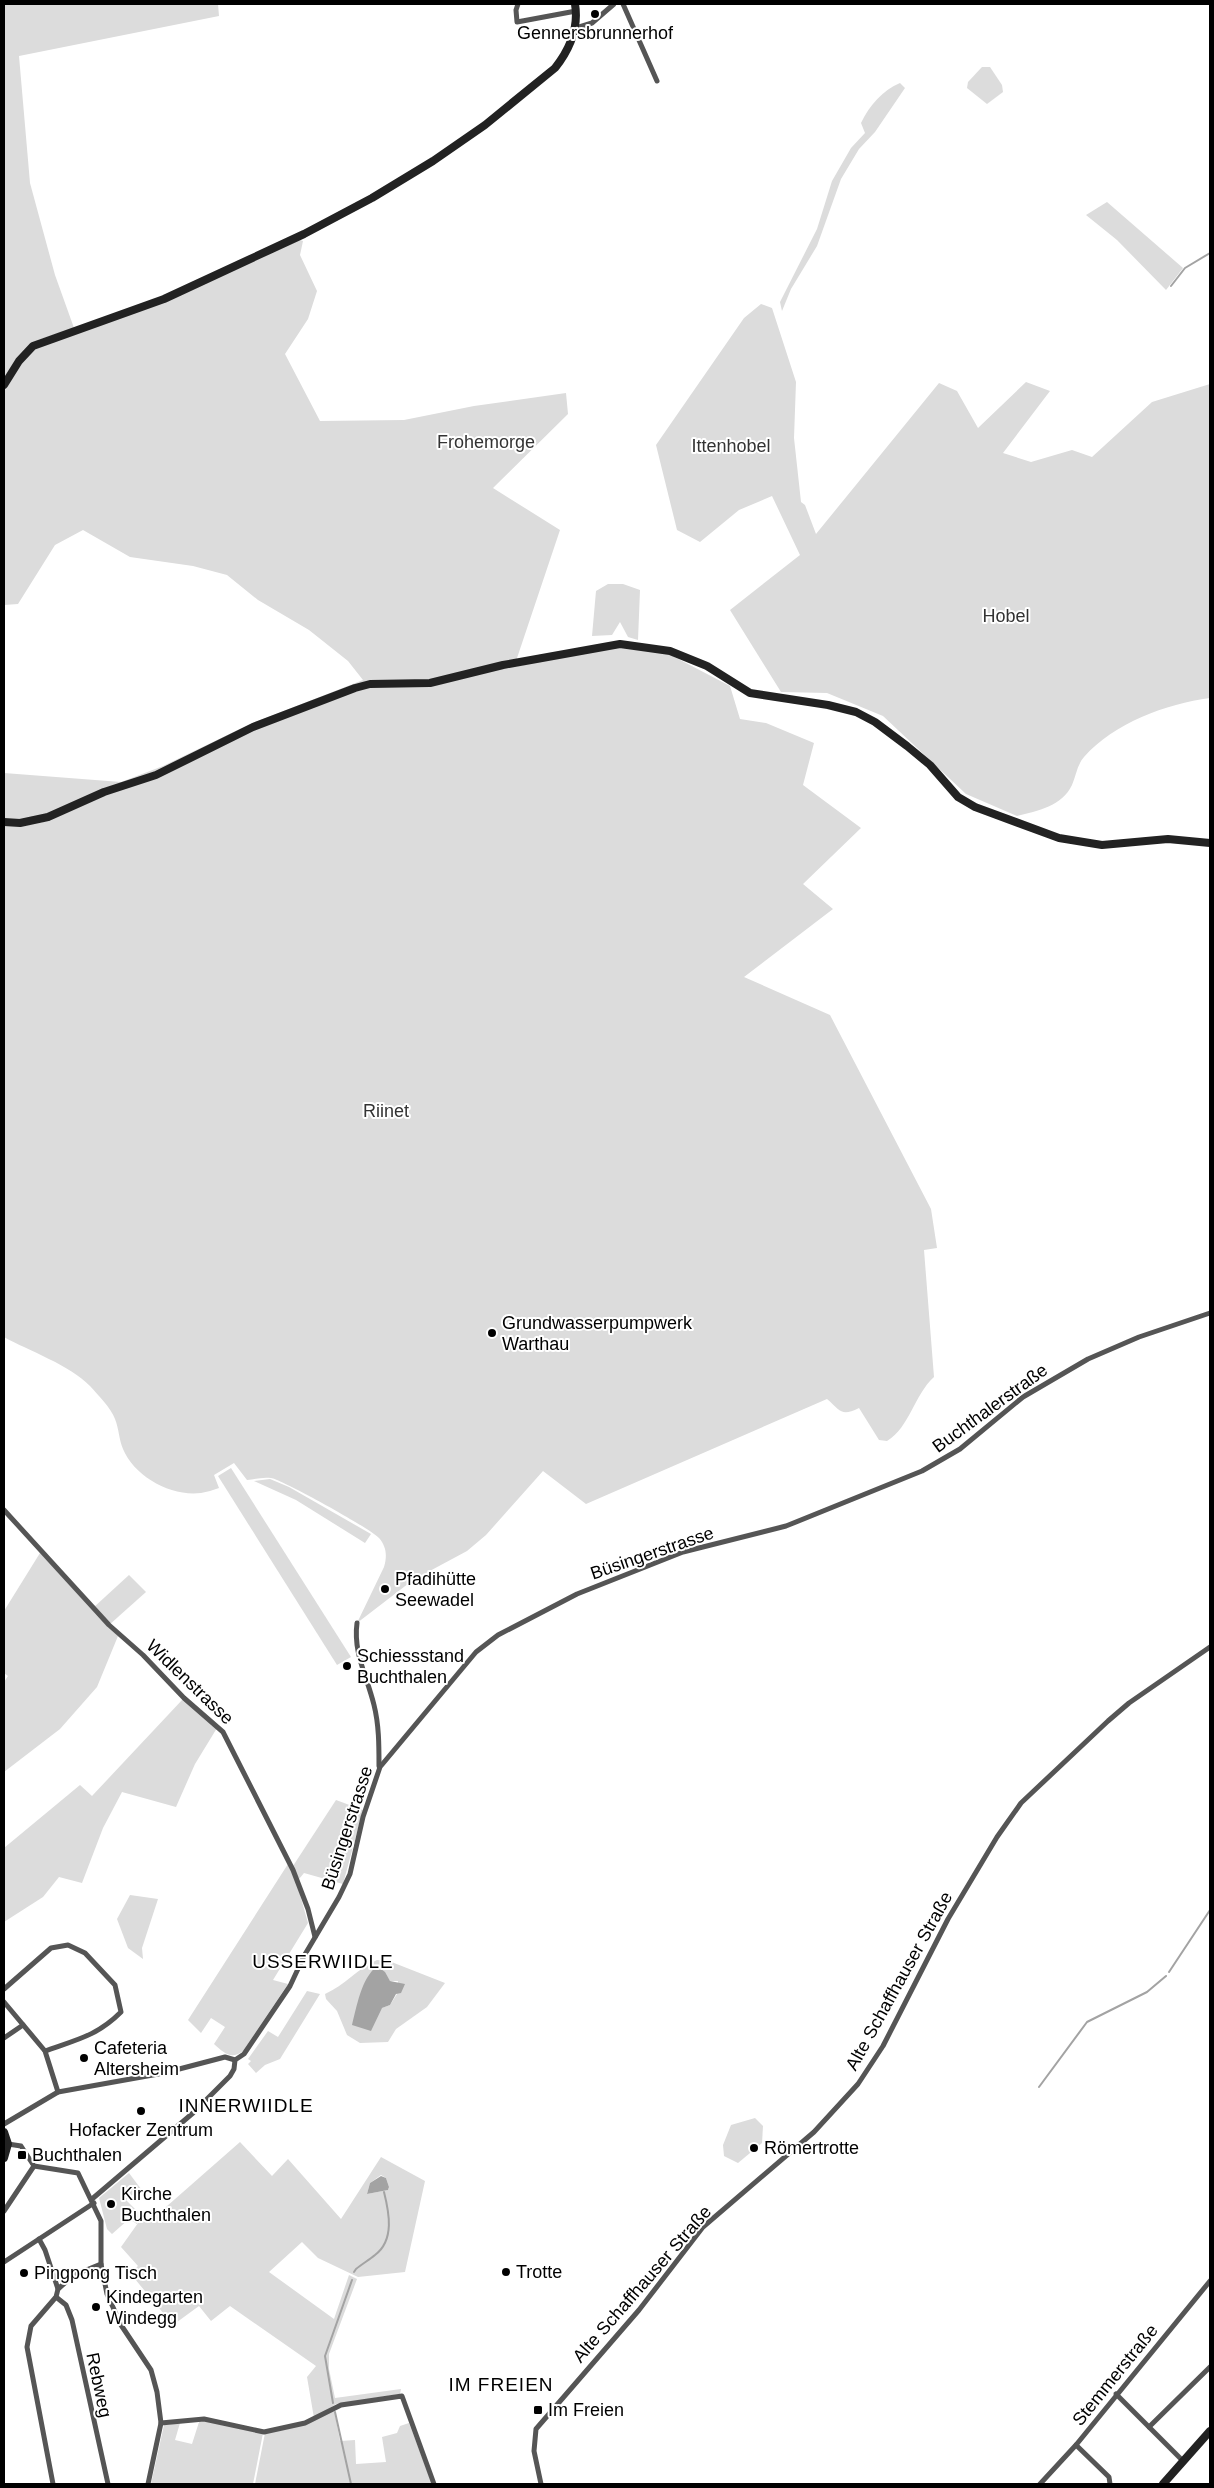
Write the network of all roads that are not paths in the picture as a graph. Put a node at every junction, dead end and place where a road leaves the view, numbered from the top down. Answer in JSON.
{"nodes":[{"id":1,"x":518,"y":4,"type":"edge"},
{"id":2,"x":614,"y":4,"type":"edge"},
{"id":3,"x":623,"y":4,"type":"edge"},
{"id":4,"x":576,"y":7,"type":"edge"},
{"id":5,"x":576,"y":28,"type":"junction"},
{"id":6,"x":657,"y":81,"type":"dead end"},
{"id":7,"x":4,"y":385,"type":"edge"},
{"id":8,"x":4,"y":822,"type":"edge"},
{"id":9,"x":1210,"y":843,"type":"edge"},
{"id":10,"x":1210,"y":1313,"type":"edge"},
{"id":11,"x":4,"y":1510,"type":"edge"},
{"id":12,"x":786,"y":1526,"type":"joint"},
{"id":13,"x":357,"y":1623,"type":"dead end"},
{"id":14,"x":1210,"y":1647,"type":"edge"},
{"id":15,"x":380,"y":1767,"type":"junction"},
{"id":16,"x":315,"y":1937,"type":"junction"},
{"id":17,"x":4,"y":1989,"type":"edge"},
{"id":18,"x":4,"y":2002,"type":"edge"},
{"id":19,"x":23,"y":2025,"type":"junction"},
{"id":20,"x":4,"y":2038,"type":"edge"},
{"id":21,"x":45,"y":2051,"type":"junction"},
{"id":22,"x":236,"y":2060,"type":"junction"},
{"id":23,"x":58,"y":2092,"type":"junction"},
{"id":24,"x":4,"y":2124,"type":"edge"},
{"id":25,"x":4,"y":2132,"type":"edge"},
{"id":26,"x":8,"y":2144,"type":"junction"},
{"id":27,"x":4,"y":2158,"type":"edge"},
{"id":28,"x":34,"y":2166,"type":"junction"},
{"id":29,"x":93,"y":2201,"type":"junction"},
{"id":30,"x":4,"y":2211,"type":"edge"},
{"id":31,"x":38,"y":2239,"type":"junction"},
{"id":32,"x":4,"y":2262,"type":"edge"},
{"id":33,"x":101,"y":2264,"type":"junction"},
{"id":34,"x":1210,"y":2281,"type":"edge"},
{"id":35,"x":58,"y":2289,"type":"junction"},
{"id":36,"x":56,"y":2297,"type":"junction"},
{"id":37,"x":1210,"y":2367,"type":"edge"},
{"id":38,"x":1116,"y":2394,"type":"junction"},
{"id":39,"x":161,"y":2423,"type":"junction"},
{"id":40,"x":1149,"y":2427,"type":"junction"},
{"id":41,"x":1210,"y":2431,"type":"edge"},
{"id":42,"x":1076,"y":2445,"type":"junction"},
{"id":43,"x":1184,"y":2462,"type":"junction"},
{"id":44,"x":53,"y":2484,"type":"edge"},
{"id":45,"x":108,"y":2484,"type":"edge"},
{"id":46,"x":148,"y":2484,"type":"edge"},
{"id":47,"x":434,"y":2484,"type":"edge"},
{"id":48,"x":541,"y":2484,"type":"edge"},
{"id":49,"x":1040,"y":2484,"type":"edge"},
{"id":50,"x":1110,"y":2484,"type":"edge"},
{"id":51,"x":1163,"y":2484,"type":"edge"}],
"edges":[{"from":1,"to":4,"type":"street"},
{"from":2,"to":5,"type":"street"},
{"from":3,"to":6,"type":"street"},
{"from":4,"to":5,"type":"street"},
{"from":5,"to":7,"type":"street"},
{"from":8,"to":9,"type":"street"},
{"from":10,"to":12,"type":"street","name":"Buchthalerstraße"},
{"from":11,"to":16,"type":"street","name":"Widlenstrasse"},
{"from":12,"to":15,"type":"street","name":"Büsingerstrasse"},
{"from":13,"to":15,"type":"street"},
{"from":14,"to":48,"type":"street","name":"Alte Schaffhauser Straße"},
{"from":15,"to":16,"type":"street","name":"Büsingerstrasse"},
{"from":16,"to":22,"type":"street","name":"Büsingerstrasse"},
{"from":17,"to":21,"type":"street"},
{"from":18,"to":19,"type":"street"},
{"from":19,"to":20,"type":"street"},
{"from":19,"to":21,"type":"street"},
{"from":21,"to":23,"type":"street"},
{"from":22,"to":23,"type":"street"},
{"from":22,"to":29,"type":"street","name":"Büsingerstrasse"},
{"from":23,"to":24,"type":"street"},
{"from":25,"to":26,"type":"street"},
{"from":26,"to":27,"type":"street"},
{"from":26,"to":28,"type":"street"},
{"from":28,"to":29,"type":"street"},
{"from":28,"to":30,"type":"street"},
{"from":29,"to":31,"type":"street","name":"Büsingerstrasse"},
{"from":29,"to":33,"type":"street"},
{"from":31,"to":32,"type":"street","name":"Büsingerstrasse"},
{"from":31,"to":35,"type":"street"},
{"from":33,"to":35,"type":"street"},
{"from":33,"to":39,"type":"street"},
{"from":34,"to":38,"type":"street","name":"Stemmerstraße"},
{"from":35,"to":36,"type":"street"},
{"from":36,"to":44,"type":"street"},
{"from":36,"to":45,"type":"street","name":"Rebweg"},
{"from":37,"to":40,"type":"street"},
{"from":38,"to":40,"type":"street"},
{"from":38,"to":42,"type":"street","name":"Stemmerstraße"},
{"from":39,"to":46,"type":"street"},
{"from":39,"to":47,"type":"street"},
{"from":40,"to":43,"type":"street"},
{"from":41,"to":43,"type":"street"},
{"from":42,"to":49,"type":"street","name":"Stemmerstraße"},
{"from":42,"to":50,"type":"street"},
{"from":43,"to":51,"type":"street"}]}
